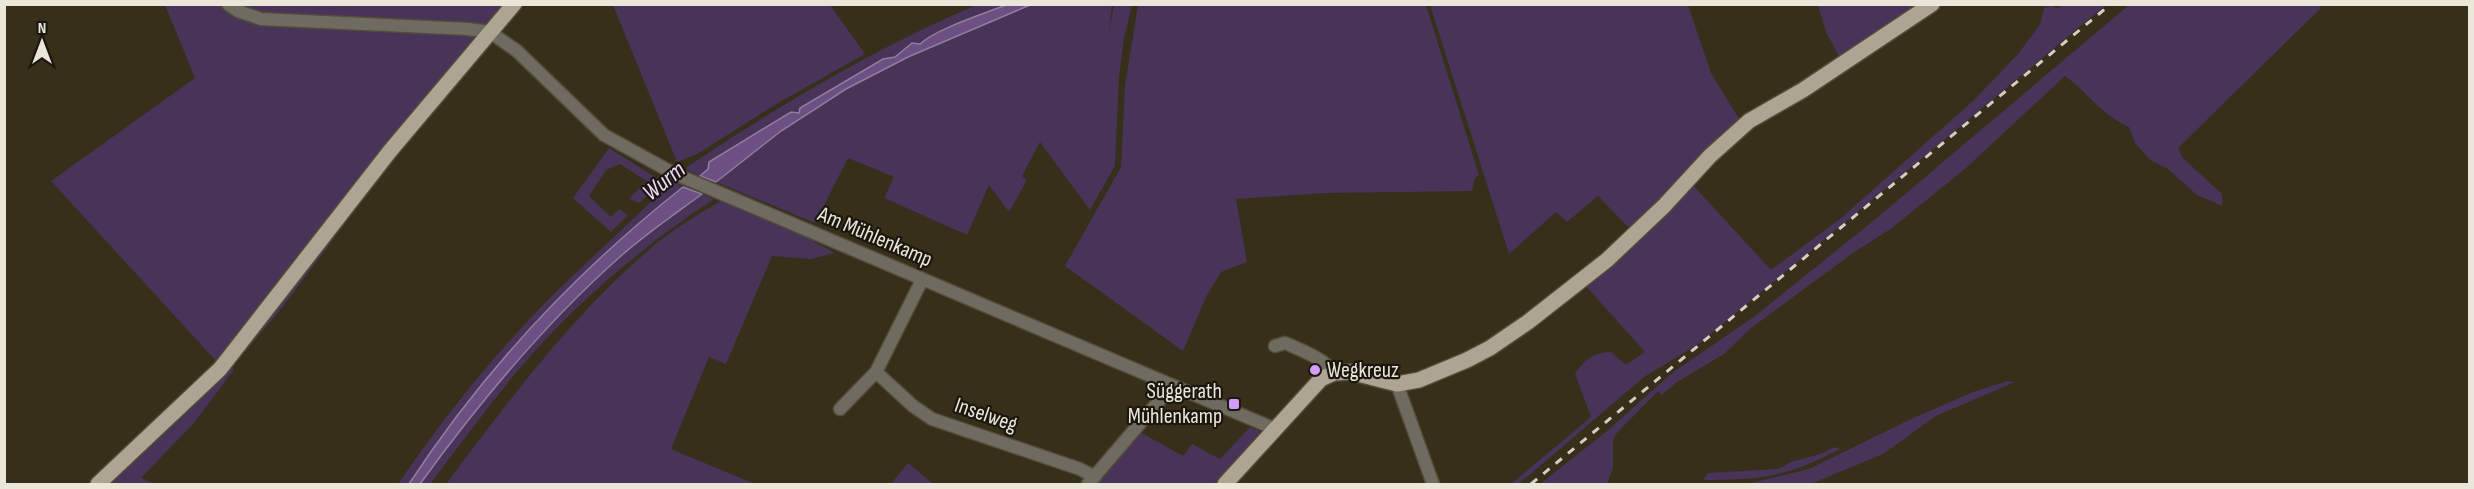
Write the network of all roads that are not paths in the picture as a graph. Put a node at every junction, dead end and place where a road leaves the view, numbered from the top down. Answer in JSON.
{"nodes":[{"id":1,"x":228,"y":4,"type":"edge"},
{"id":2,"x":514,"y":4,"type":"edge"},
{"id":3,"x":1932,"y":4,"type":"edge"},
{"id":4,"x":490,"y":32,"type":"junction"},
{"id":5,"x":922,"y":280,"type":"junction"},
{"id":6,"x":1275,"y":346,"type":"dead end"},
{"id":7,"x":876,"y":372,"type":"junction"},
{"id":8,"x":1334,"y":373,"type":"junction"},
{"id":9,"x":1397,"y":384,"type":"junction"},
{"id":10,"x":1171,"y":387,"type":"junction"},
{"id":11,"x":840,"y":409,"type":"dead end"},
{"id":12,"x":1275,"y":429,"type":"junction"},
{"id":13,"x":1092,"y":481,"type":"edge"},
{"id":14,"x":98,"y":484,"type":"edge"},
{"id":15,"x":1225,"y":484,"type":"edge"},
{"id":16,"x":1434,"y":484,"type":"edge"}],
"edges":[{"from":1,"to":4,"type":"street"},
{"from":2,"to":4,"type":"main road"},
{"from":3,"to":9,"type":"main road"},
{"from":4,"to":5,"type":"street","name":"Am Mühlenkamp"},
{"from":4,"to":14,"type":"main road"},
{"from":5,"to":7,"type":"street"},
{"from":5,"to":10,"type":"street","name":"Am Mühlenkamp"},
{"from":6,"to":8,"type":"street"},
{"from":7,"to":11,"type":"street"},
{"from":7,"to":13,"type":"street","name":"Inselweg"},
{"from":8,"to":9,"type":"main road"},
{"from":8,"to":12,"type":"main road"},
{"from":9,"to":16,"type":"street"},
{"from":10,"to":12,"type":"street","name":"Am Mühlenkamp"},
{"from":10,"to":13,"type":"street"},
{"from":12,"to":15,"type":"main road"}]}
